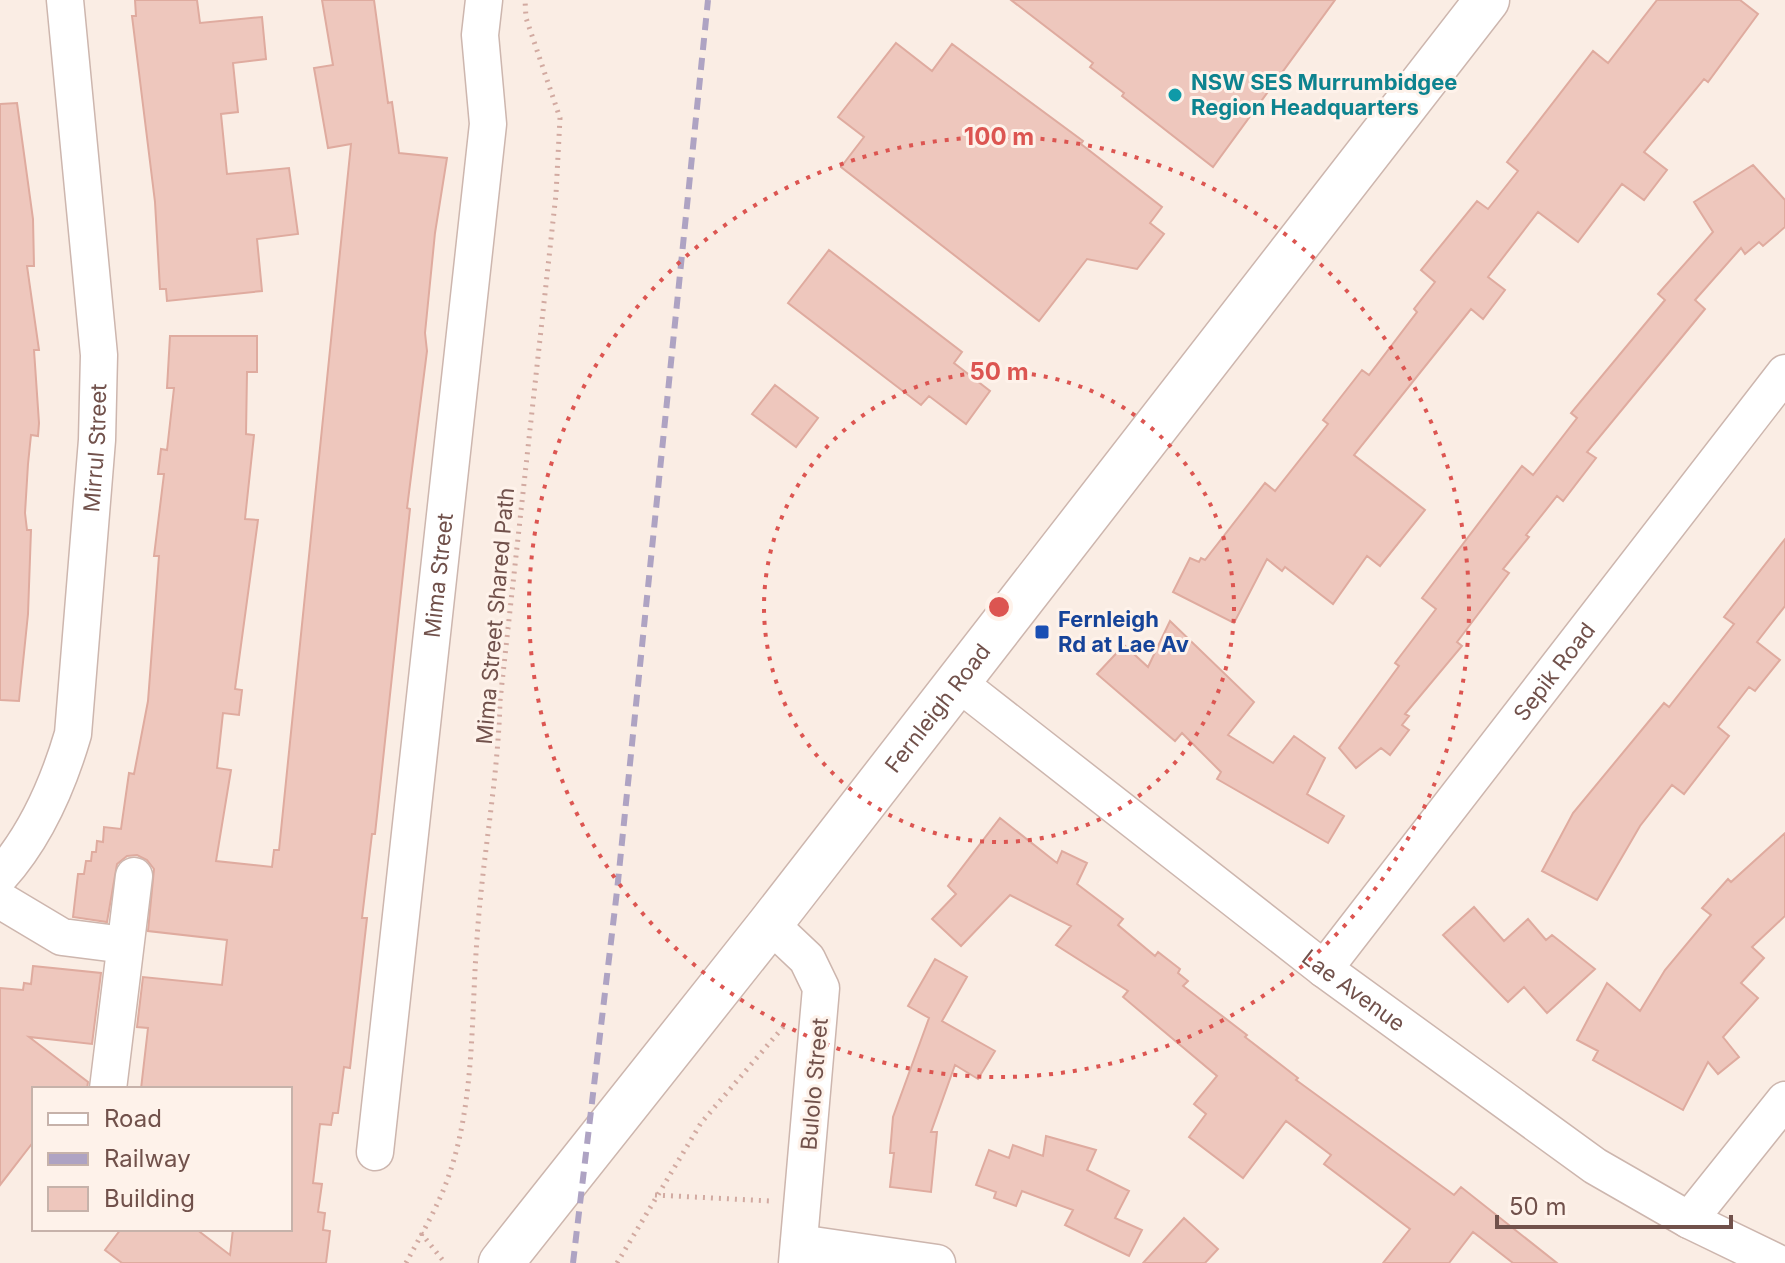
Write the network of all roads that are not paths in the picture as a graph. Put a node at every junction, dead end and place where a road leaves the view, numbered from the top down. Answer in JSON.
{"nodes":[{"id":1,"x":65,"y":0,"type":"edge"},
{"id":2,"x":484,"y":0,"type":"edge"},
{"id":3,"x":1487,"y":0,"type":"edge"},
{"id":4,"x":1785,"y":373,"type":"edge"},
{"id":5,"x":956,"y":681,"type":"junction"},
{"id":6,"x":0,"y":876,"type":"edge"},
{"id":7,"x":134,"y":876,"type":"dead end"},
{"id":8,"x":0,"y":900,"type":"edge"},
{"id":9,"x":770,"y":924,"type":"junction"},
{"id":10,"x":125,"y":945,"type":"junction"},
{"id":11,"x":1324,"y":969,"type":"junction"},
{"id":12,"x":108,"y":1087,"type":"edge"},
{"id":13,"x":1785,"y":1100,"type":"edge"},
{"id":14,"x":375,"y":1152,"type":"dead end"},
{"id":15,"x":1689,"y":1220,"type":"junction"},
{"id":16,"x":798,"y":1253,"type":"edge"},
{"id":17,"x":501,"y":1263,"type":"edge"},
{"id":18,"x":937,"y":1263,"type":"edge"},
{"id":19,"x":1778,"y":1263,"type":"edge"}],
"edges":[{"from":1,"to":6,"type":"street","name":"Mirrul Street"},
{"from":2,"to":14,"type":"street","name":"Mima Street"},
{"from":3,"to":5,"type":"street","name":"Fernleigh Road"},
{"from":4,"to":11,"type":"street","name":"Sepik Road"},
{"from":5,"to":9,"type":"street","name":"Fernleigh Road"},
{"from":5,"to":11,"type":"street","name":"Lae Avenue"},
{"from":7,"to":10,"type":"street"},
{"from":8,"to":10,"type":"street"},
{"from":9,"to":16,"type":"street","name":"Bulolo Street"},
{"from":9,"to":17,"type":"street","name":"Fernleigh Road"},
{"from":10,"to":12,"type":"street"},
{"from":11,"to":15,"type":"street","name":"Lae Avenue"},
{"from":13,"to":15,"type":"street"},
{"from":15,"to":19,"type":"street","name":"Lae Avenue"},
{"from":16,"to":18,"type":"street"}]}
